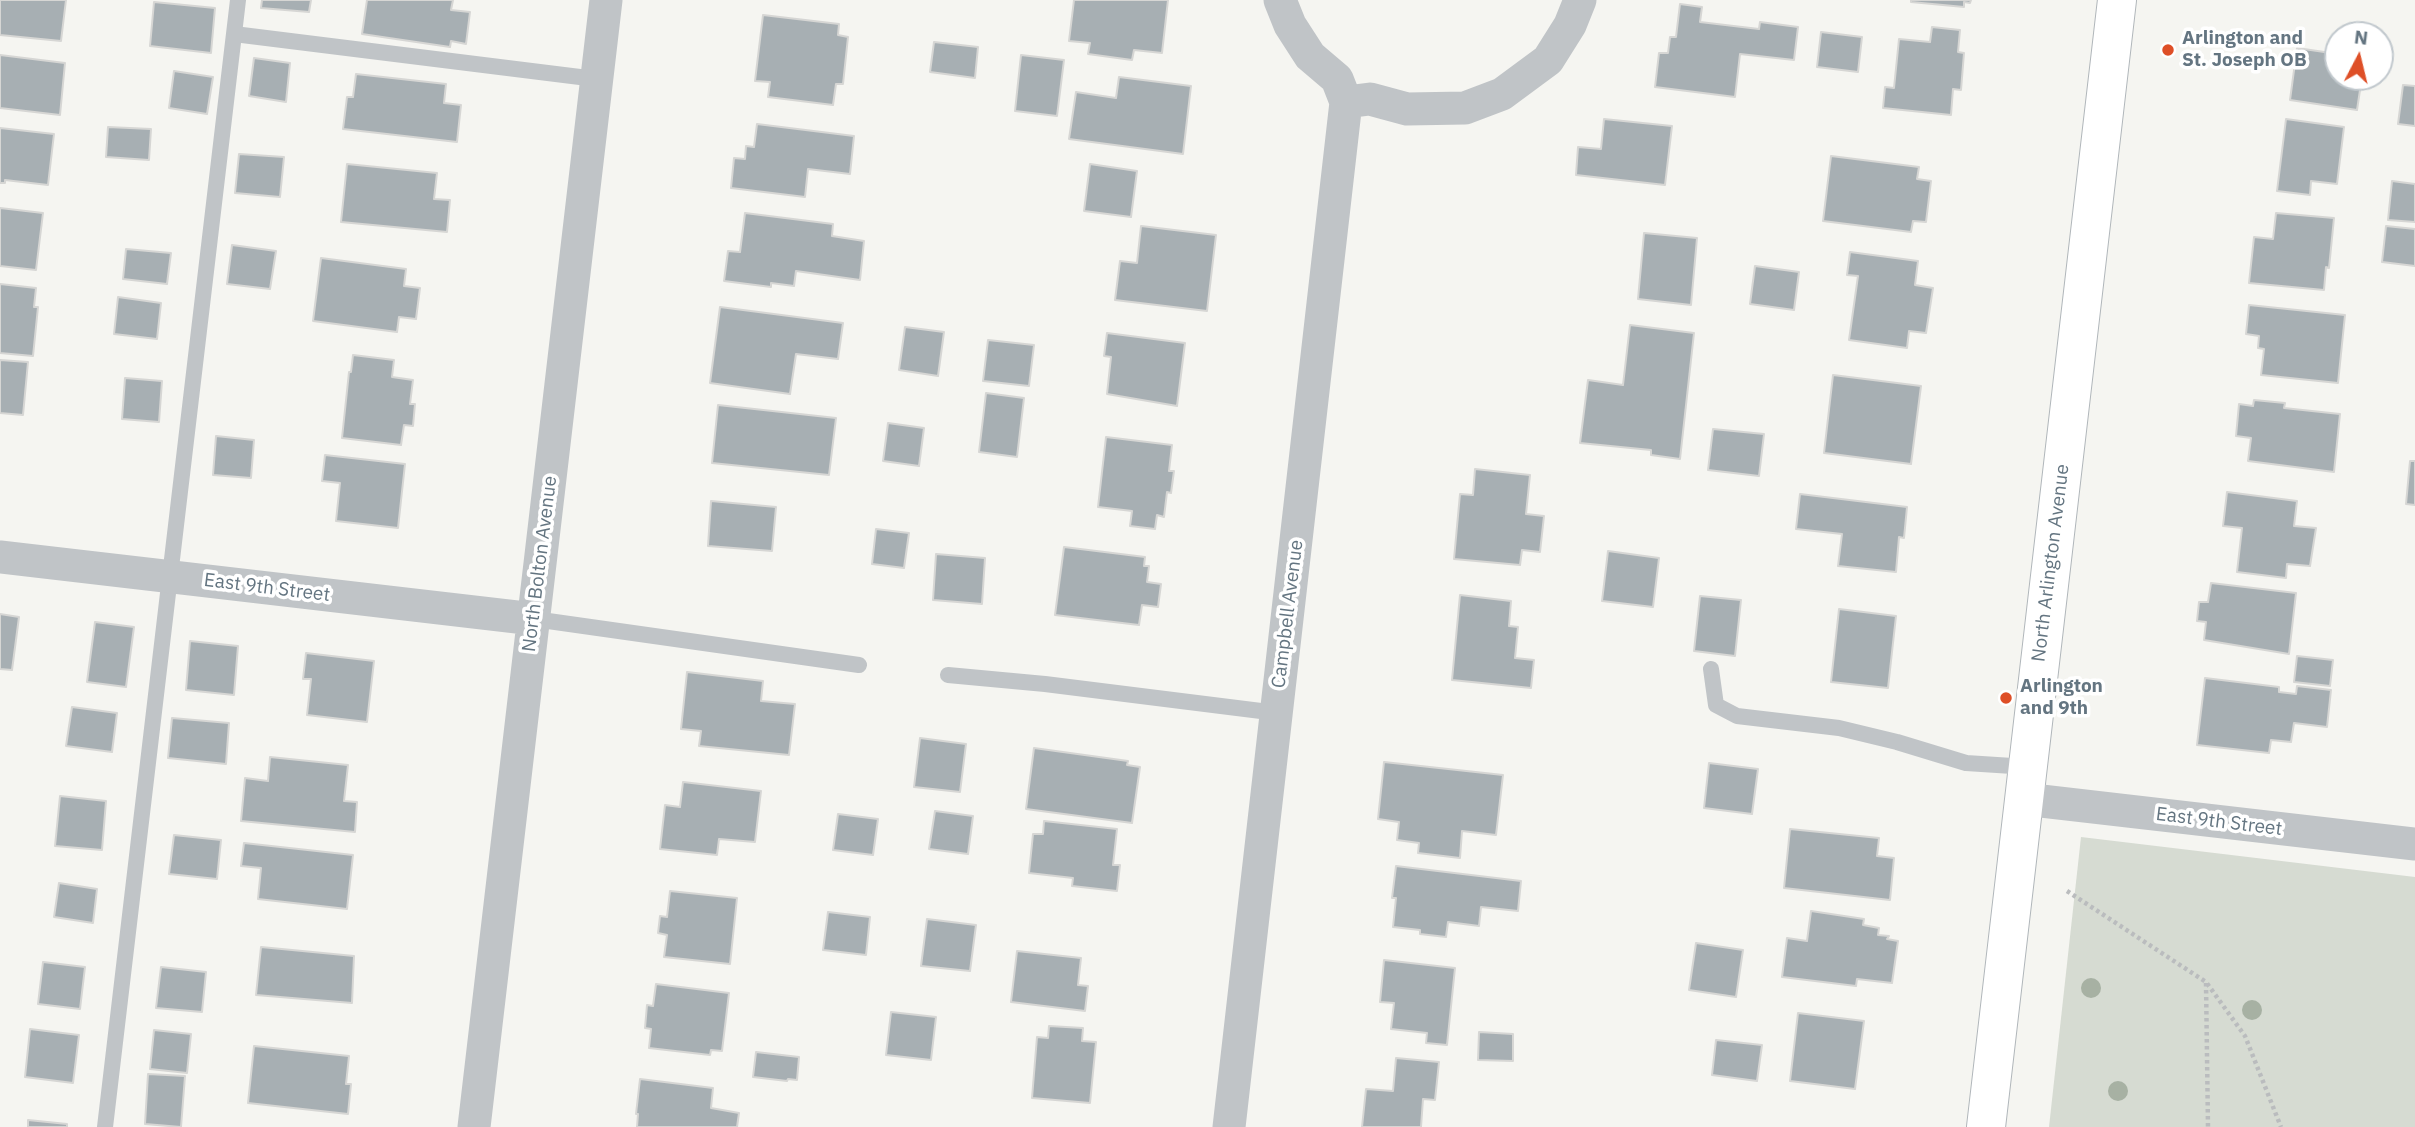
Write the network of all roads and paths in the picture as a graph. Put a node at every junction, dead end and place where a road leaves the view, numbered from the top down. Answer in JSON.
{"nodes":[{"id":1,"x":238,"y":0,"type":"edge"},
{"id":2,"x":606,"y":0,"type":"edge"},
{"id":3,"x":1280,"y":0,"type":"edge"},
{"id":4,"x":1580,"y":0,"type":"edge"},
{"id":5,"x":2117,"y":0,"type":"edge"},
{"id":6,"x":234,"y":34,"type":"junction"},
{"id":7,"x":596,"y":79,"type":"junction"},
{"id":8,"x":1346,"y":102,"type":"junction"},
{"id":9,"x":0,"y":557,"type":"edge"},
{"id":10,"x":170,"y":576,"type":"junction"},
{"id":11,"x":534,"y":619,"type":"junction"},
{"id":12,"x":859,"y":665,"type":"dead end"},
{"id":13,"x":1711,"y":669,"type":"dead end"},
{"id":14,"x":948,"y":675,"type":"dead end"},
{"id":15,"x":1276,"y":713,"type":"junction"},
{"id":16,"x":2026,"y":783,"type":"junction"},
{"id":17,"x":2415,"y":844,"type":"edge"},
{"id":18,"x":2067,"y":891,"type":"dead end"},
{"id":19,"x":2206,"y":982,"type":"junction"},
{"id":20,"x":105,"y":1127,"type":"edge"},
{"id":21,"x":474,"y":1127,"type":"edge"},
{"id":22,"x":1229,"y":1127,"type":"edge"},
{"id":23,"x":1986,"y":1127,"type":"edge"},
{"id":24,"x":2208,"y":1127,"type":"edge"},
{"id":25,"x":2281,"y":1127,"type":"edge"}],
"edges":[{"from":1,"to":6,"type":"lane"},
{"from":2,"to":7,"type":"street","name":"North Bolton Avenue"},
{"from":3,"to":8,"type":"street"},
{"from":4,"to":8,"type":"street"},
{"from":5,"to":16,"type":"main road","name":"North Arlington Avenue"},
{"from":6,"to":7,"type":"lane"},
{"from":6,"to":10,"type":"lane"},
{"from":7,"to":11,"type":"street","name":"North Bolton Avenue"},
{"from":8,"to":15,"type":"street","name":"Campbell Avenue"},
{"from":9,"to":10,"type":"street","name":"East 9th Street"},
{"from":10,"to":11,"type":"street","name":"East 9th Street"},
{"from":10,"to":20,"type":"lane"},
{"from":11,"to":12,"type":"lane"},
{"from":11,"to":21,"type":"street","name":"North Bolton Avenue"},
{"from":13,"to":16,"type":"lane"},
{"from":14,"to":15,"type":"lane"},
{"from":15,"to":22,"type":"street","name":"Campbell Avenue"},
{"from":16,"to":17,"type":"street","name":"East 9th Street"},
{"from":16,"to":23,"type":"main road","name":"North Arlington Avenue"},
{"from":18,"to":19,"type":"path"},
{"from":19,"to":24,"type":"path"},
{"from":19,"to":25,"type":"path"}]}
